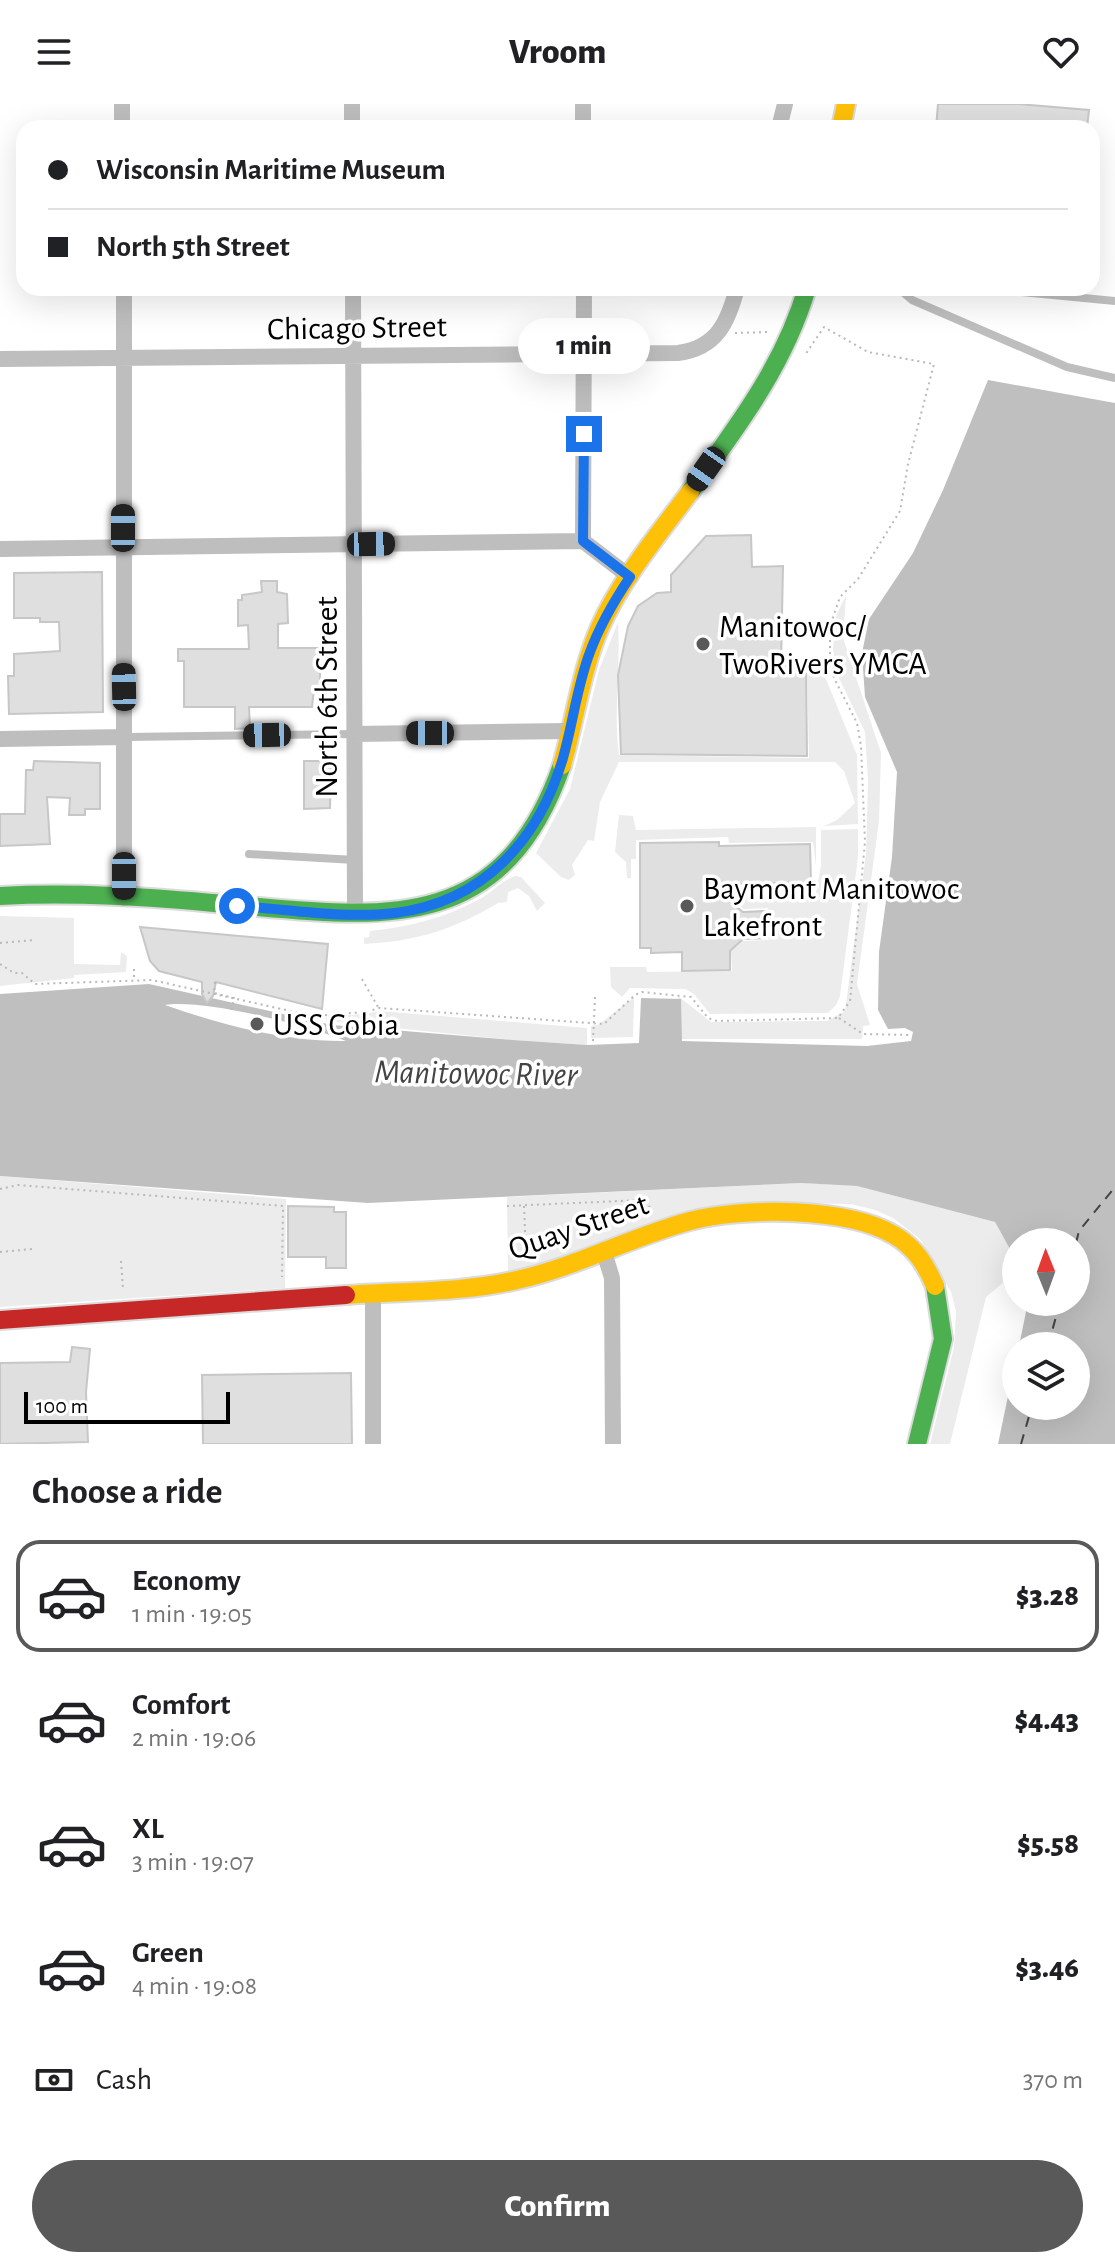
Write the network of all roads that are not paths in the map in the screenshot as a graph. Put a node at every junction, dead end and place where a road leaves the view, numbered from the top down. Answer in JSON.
{"nodes":[{"id":1,"x":124,"y":296,"type":"edge"},
{"id":2,"x":353,"y":296,"type":"edge"},
{"id":3,"x":584,"y":296,"type":"edge"},
{"id":4,"x":735,"y":296,"type":"edge"},
{"id":5,"x":804,"y":296,"type":"edge"},
{"id":6,"x":907,"y":296,"type":"edge"},
{"id":7,"x":1063,"y":296,"type":"edge"},
{"id":8,"x":1115,"y":301,"type":"edge"},
{"id":9,"x":584,"y":353,"type":"junction"},
{"id":10,"x":354,"y":355,"type":"junction"},
{"id":11,"x":124,"y":357,"type":"junction"},
{"id":12,"x":0,"y":359,"type":"edge"},
{"id":13,"x":1115,"y":378,"type":"edge"},
{"id":14,"x":583,"y":541,"type":"junction"},
{"id":15,"x":353,"y":544,"type":"junction"},
{"id":16,"x":123,"y":547,"type":"junction"},
{"id":17,"x":0,"y":549,"type":"edge"},
{"id":18,"x":630,"y":577,"type":"junction"},
{"id":19,"x":569,"y":731,"type":"junction"},
{"id":20,"x":354,"y":734,"type":"junction"},
{"id":21,"x":125,"y":737,"type":"junction"},
{"id":22,"x":0,"y":739,"type":"edge"},
{"id":23,"x":249,"y":854,"type":"dead end"},
{"id":24,"x":355,"y":860,"type":"junction"},
{"id":25,"x":0,"y":896,"type":"edge"},
{"id":26,"x":124,"y":898,"type":"junction"},
{"id":27,"x":355,"y":913,"type":"junction"},
{"id":28,"x":604,"y":1252,"type":"junction"},
{"id":29,"x":373,"y":1295,"type":"junction"},
{"id":30,"x":0,"y":1320,"type":"edge"},
{"id":31,"x":373,"y":1444,"type":"edge"},
{"id":32,"x":613,"y":1444,"type":"edge"},
{"id":33,"x":917,"y":1444,"type":"edge"}],
"edges":[{"from":1,"to":11,"type":"street"},
{"from":2,"to":10,"type":"street","name":"North 6th Street"},
{"from":3,"to":9,"type":"street"},
{"from":4,"to":9,"type":"street","name":"Chicago Street"},
{"from":5,"to":18,"type":"main road"},
{"from":6,"to":13,"type":"lane"},
{"from":7,"to":8,"type":"lane"},
{"from":9,"to":10,"type":"street","name":"Chicago Street"},
{"from":9,"to":14,"type":"street"},
{"from":10,"to":11,"type":"street","name":"Chicago Street"},
{"from":10,"to":15,"type":"street","name":"North 6th Street"},
{"from":11,"to":12,"type":"street","name":"Chicago Street"},
{"from":11,"to":16,"type":"street"},
{"from":14,"to":15,"type":"street"},
{"from":14,"to":18,"type":"street"},
{"from":15,"to":16,"type":"street"},
{"from":15,"to":20,"type":"street","name":"North 6th Street"},
{"from":16,"to":17,"type":"street"},
{"from":16,"to":21,"type":"street"},
{"from":18,"to":19,"type":"main road"},
{"from":19,"to":20,"type":"street"},
{"from":19,"to":27,"type":"main road"},
{"from":20,"to":21,"type":"lane"},
{"from":20,"to":24,"type":"street","name":"North 6th Street"},
{"from":21,"to":22,"type":"street"},
{"from":21,"to":26,"type":"street"},
{"from":23,"to":24,"type":"lane"},
{"from":24,"to":27,"type":"street","name":"North 6th Street"},
{"from":25,"to":26,"type":"main road"},
{"from":26,"to":27,"type":"main road"},
{"from":28,"to":29,"type":"main road","name":"Quay Street"},
{"from":28,"to":32,"type":"street"},
{"from":28,"to":33,"type":"main road","name":"Quay Street"},
{"from":29,"to":30,"type":"main road","name":"Quay Street"},
{"from":29,"to":31,"type":"street"}]}
